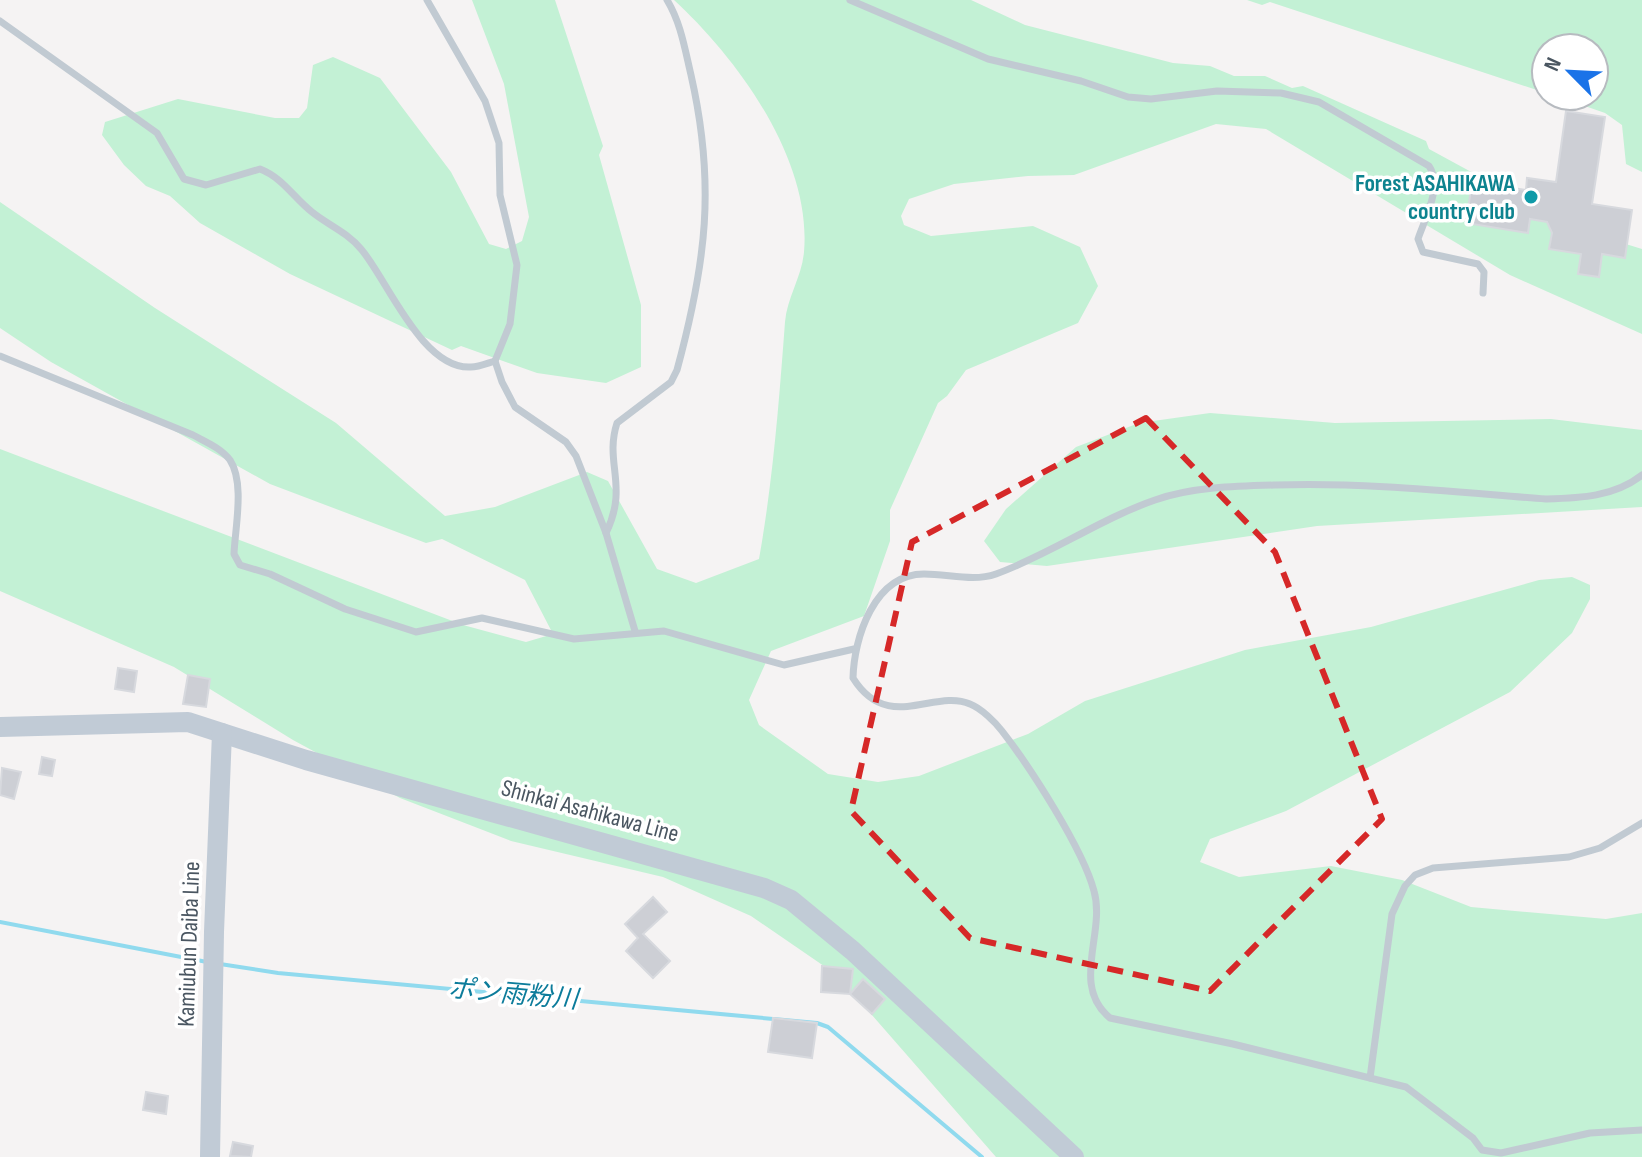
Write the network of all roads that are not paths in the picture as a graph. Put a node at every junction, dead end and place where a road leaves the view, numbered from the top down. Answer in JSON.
{"nodes":[{"id":1,"x":427,"y":0,"type":"edge"},
{"id":2,"x":667,"y":0,"type":"edge"},
{"id":3,"x":850,"y":0,"type":"edge"},
{"id":4,"x":0,"y":21,"type":"edge"},
{"id":5,"x":1483,"y":293,"type":"dead end"},
{"id":6,"x":0,"y":356,"type":"edge"},
{"id":7,"x":495,"y":361,"type":"junction"},
{"id":8,"x":1642,"y":475,"type":"edge"},
{"id":9,"x":606,"y":533,"type":"junction"},
{"id":10,"x":635,"y":631,"type":"junction"},
{"id":11,"x":854,"y":649,"type":"junction"},
{"id":12,"x":0,"y":727,"type":"edge"},
{"id":13,"x":222,"y":733,"type":"junction"},
{"id":14,"x":1642,"y":823,"type":"edge"},
{"id":15,"x":1370,"y":1078,"type":"junction"},
{"id":16,"x":1642,"y":1130,"type":"edge"},
{"id":17,"x":210,"y":1157,"type":"edge"},
{"id":18,"x":1074,"y":1157,"type":"edge"}],
"edges":[{"from":1,"to":7,"type":"lane"},
{"from":2,"to":9,"type":"lane"},
{"from":3,"to":5,"type":"lane"},
{"from":4,"to":7,"type":"lane"},
{"from":6,"to":10,"type":"lane"},
{"from":7,"to":9,"type":"lane"},
{"from":8,"to":11,"type":"lane"},
{"from":9,"to":10,"type":"lane"},
{"from":10,"to":11,"type":"lane"},
{"from":11,"to":15,"type":"lane"},
{"from":12,"to":13,"type":"main road","name":"Shinkai Asahikawa Line"},
{"from":13,"to":17,"type":"main road","name":"Kamiubun Daiba Line"},
{"from":13,"to":18,"type":"main road","name":"Shinkai Asahikawa Line"},
{"from":14,"to":15,"type":"lane"},
{"from":15,"to":16,"type":"lane"}]}
